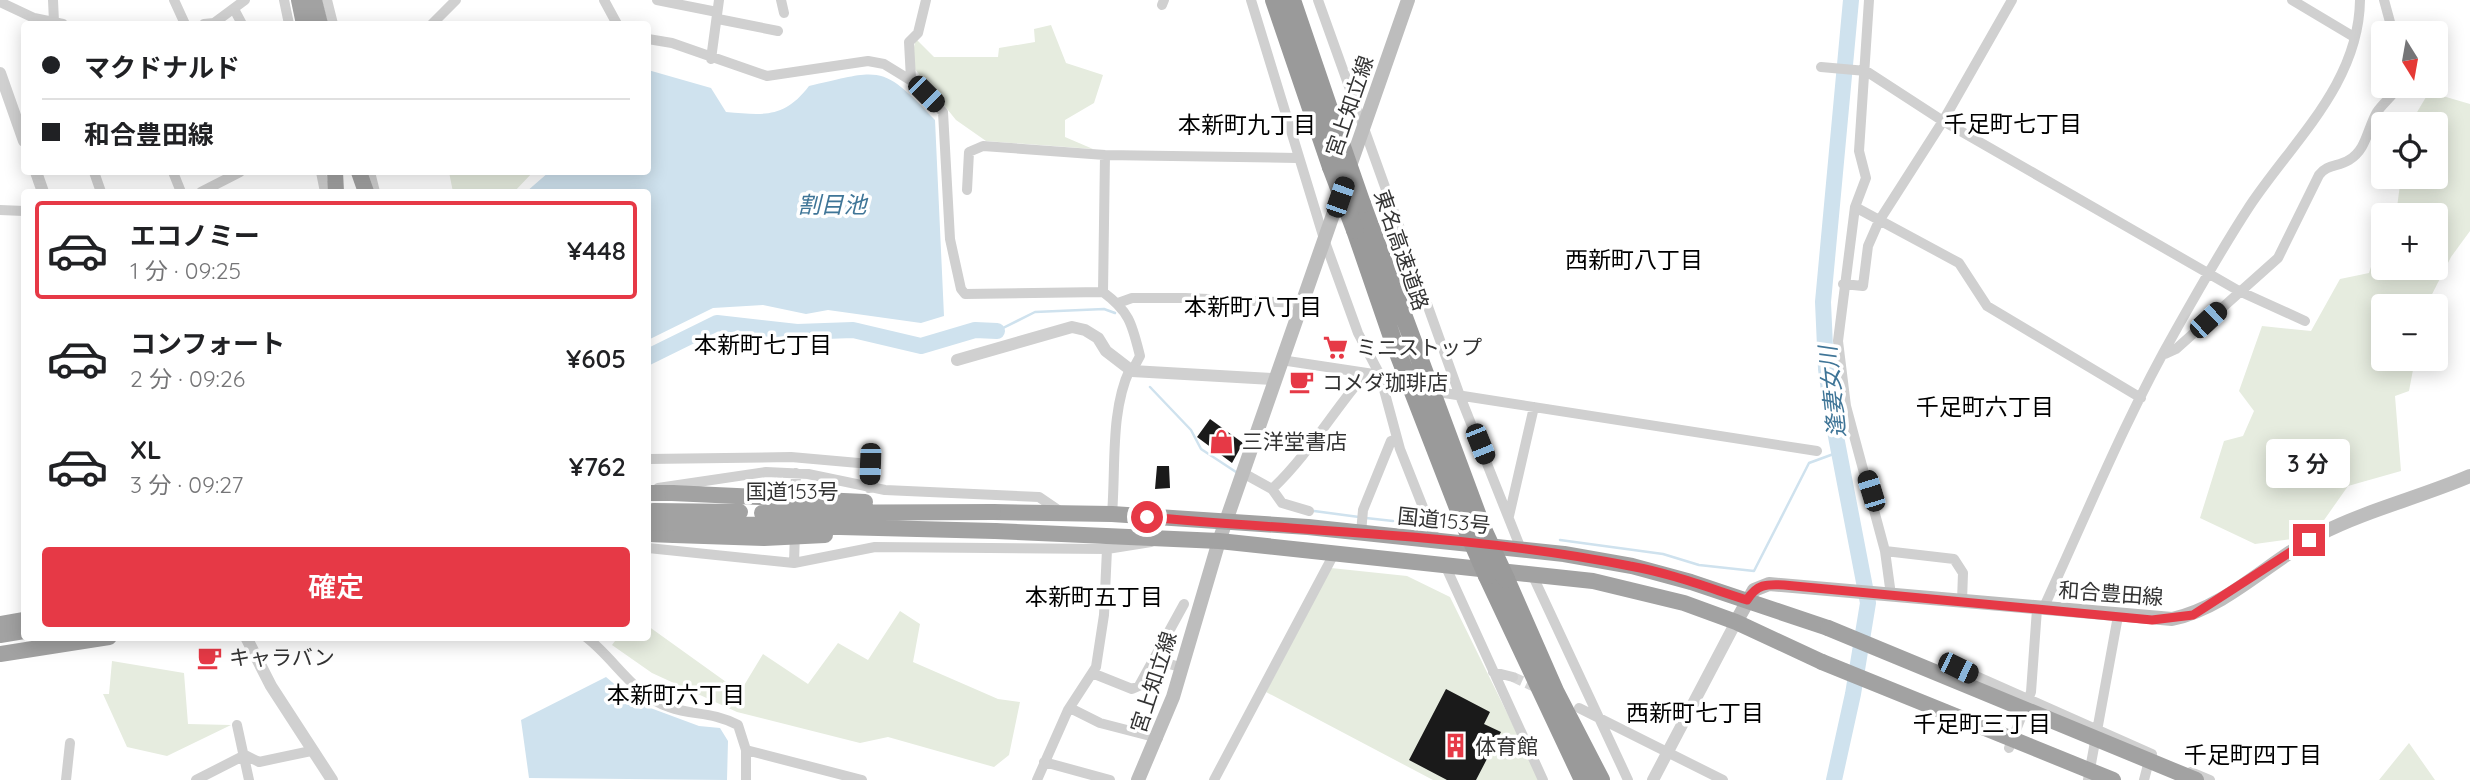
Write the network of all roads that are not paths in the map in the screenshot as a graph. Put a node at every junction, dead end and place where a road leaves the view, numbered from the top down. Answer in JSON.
{"nodes":[{"id":1,"x":53,"y":0,"type":"edge"},
{"id":2,"x":174,"y":0,"type":"edge"},
{"id":3,"x":245,"y":0,"type":"edge"},
{"id":4,"x":284,"y":0,"type":"edge"},
{"id":5,"x":299,"y":0,"type":"edge"},
{"id":6,"x":314,"y":0,"type":"edge"},
{"id":7,"x":327,"y":0,"type":"edge"},
{"id":8,"x":456,"y":0,"type":"edge"},
{"id":9,"x":604,"y":0,"type":"edge"},
{"id":10,"x":657,"y":0,"type":"edge"},
{"id":11,"x":719,"y":0,"type":"edge"},
{"id":12,"x":781,"y":0,"type":"edge"},
{"id":13,"x":926,"y":0,"type":"edge"},
{"id":14,"x":1251,"y":0,"type":"edge"},
{"id":15,"x":1274,"y":0,"type":"edge"},
{"id":16,"x":1292,"y":0,"type":"edge"},
{"id":17,"x":1318,"y":0,"type":"edge"},
{"id":18,"x":1408,"y":0,"type":"edge"},
{"id":19,"x":1869,"y":0,"type":"edge"},
{"id":20,"x":2012,"y":0,"type":"edge"},
{"id":21,"x":2292,"y":0,"type":"edge"},
{"id":22,"x":2360,"y":0,"type":"edge"},
{"id":23,"x":2384,"y":0,"type":"edge"},
{"id":24,"x":0,"y":2,"type":"edge"},
{"id":25,"x":234,"y":9,"type":"junction"},
{"id":26,"x":784,"y":13,"type":"dead end"},
{"id":27,"x":718,"y":16,"type":"junction"},
{"id":28,"x":48,"y":21,"type":"edge"},
{"id":29,"x":57,"y":21,"type":"edge"},
{"id":30,"x":184,"y":21,"type":"edge"},
{"id":31,"x":217,"y":21,"type":"edge"},
{"id":32,"x":241,"y":21,"type":"edge"},
{"id":33,"x":288,"y":21,"type":"edge"},
{"id":34,"x":303,"y":21,"type":"edge"},
{"id":35,"x":319,"y":21,"type":"edge"},
{"id":36,"x":332,"y":21,"type":"edge"},
{"id":37,"x":435,"y":21,"type":"edge"},
{"id":38,"x":615,"y":21,"type":"edge"},
{"id":39,"x":2390,"y":21,"type":"edge"},
{"id":40,"x":778,"y":31,"type":"dead end"},
{"id":41,"x":2354,"y":37,"type":"junction"},
{"id":42,"x":651,"y":40,"type":"edge"},
{"id":43,"x":711,"y":59,"type":"junction"},
{"id":44,"x":1825,"y":68,"type":"dead end"},
{"id":45,"x":1864,"y":71,"type":"junction"},
{"id":46,"x":0,"y":73,"type":"edge"},
{"id":47,"x":911,"y":79,"type":"junction"},
{"id":48,"x":2388,"y":98,"type":"edge"},
{"id":49,"x":1943,"y":121,"type":"junction"},
{"id":50,"x":1363,"y":130,"type":"junction"},
{"id":51,"x":21,"y":132,"type":"edge"},
{"id":52,"x":1105,"y":155,"type":"junction"},
{"id":53,"x":1297,"y":158,"type":"junction"},
{"id":54,"x":234,"y":175,"type":"edge"},
{"id":55,"x":207,"y":189,"type":"edge"},
{"id":56,"x":967,"y":190,"type":"dead end"},
{"id":57,"x":1855,"y":207,"type":"junction"},
{"id":58,"x":0,"y":210,"type":"edge"},
{"id":59,"x":21,"y":211,"type":"edge"},
{"id":60,"x":1879,"y":221,"type":"junction"},
{"id":61,"x":1325,"y":242,"type":"junction"},
{"id":62,"x":2210,"y":272,"type":"junction"},
{"id":63,"x":1843,"y":284,"type":"junction"},
{"id":64,"x":2239,"y":291,"type":"junction"},
{"id":65,"x":1103,"y":292,"type":"junction"},
{"id":66,"x":1118,"y":303,"type":"junction"},
{"id":67,"x":1302,"y":303,"type":"junction"},
{"id":68,"x":2305,"y":321,"type":"dead end"},
{"id":69,"x":2165,"y":354,"type":"junction"},
{"id":70,"x":957,"y":360,"type":"dead end"},
{"id":71,"x":1281,"y":360,"type":"junction"},
{"id":72,"x":1131,"y":370,"type":"junction"},
{"id":73,"x":1366,"y":373,"type":"junction"},
{"id":74,"x":1380,"y":375,"type":"junction"},
{"id":75,"x":1274,"y":379,"type":"junction"},
{"id":76,"x":1393,"y":384,"type":"dead end"},
{"id":77,"x":1444,"y":393,"type":"dead end"},
{"id":78,"x":1460,"y":396,"type":"junction"},
{"id":79,"x":2141,"y":398,"type":"junction"},
{"id":80,"x":1534,"y":407,"type":"junction"},
{"id":81,"x":1397,"y":439,"type":"junction"},
{"id":82,"x":1817,"y":451,"type":"dead end"},
{"id":83,"x":651,"y":459,"type":"edge"},
{"id":84,"x":796,"y":473,"type":"junction"},
{"id":85,"x":1243,"y":473,"type":"junction"},
{"id":86,"x":2470,"y":475,"type":"edge"},
{"id":87,"x":869,"y":488,"type":"junction"},
{"id":88,"x":1272,"y":489,"type":"junction"},
{"id":89,"x":651,"y":491,"type":"edge"},
{"id":90,"x":651,"y":492,"type":"edge"},
{"id":91,"x":1309,"y":511,"type":"dead end"},
{"id":92,"x":651,"y":512,"type":"edge"},
{"id":93,"x":993,"y":512,"type":"junction"},
{"id":94,"x":1061,"y":513,"type":"junction"},
{"id":95,"x":1112,"y":513,"type":"junction"},
{"id":96,"x":1509,"y":516,"type":"junction"},
{"id":97,"x":651,"y":522,"type":"edge"},
{"id":98,"x":1226,"y":524,"type":"junction"},
{"id":99,"x":1474,"y":526,"type":"junction"},
{"id":100,"x":995,"y":531,"type":"junction"},
{"id":101,"x":1361,"y":533,"type":"junction"},
{"id":102,"x":651,"y":534,"type":"edge"},
{"id":103,"x":1161,"y":540,"type":"junction"},
{"id":104,"x":1436,"y":540,"type":"junction"},
{"id":105,"x":1219,"y":541,"type":"junction"},
{"id":106,"x":651,"y":548,"type":"edge"},
{"id":107,"x":1107,"y":549,"type":"junction"},
{"id":108,"x":1521,"y":549,"type":"junction"},
{"id":109,"x":1885,"y":551,"type":"junction"},
{"id":110,"x":1335,"y":552,"type":"junction"},
{"id":111,"x":794,"y":563,"type":"junction"},
{"id":112,"x":1446,"y":565,"type":"junction"},
{"id":113,"x":1531,"y":572,"type":"junction"},
{"id":114,"x":1889,"y":594,"type":"junction"},
{"id":115,"x":1747,"y":600,"type":"junction"},
{"id":116,"x":1962,"y":601,"type":"junction"},
{"id":117,"x":1184,"y":604,"type":"dead end"},
{"id":118,"x":2040,"y":609,"type":"junction"},
{"id":119,"x":2118,"y":617,"type":"junction"},
{"id":120,"x":21,"y":620,"type":"edge"},
{"id":121,"x":1736,"y":622,"type":"junction"},
{"id":122,"x":0,"y":624,"type":"edge"},
{"id":123,"x":21,"y":632,"type":"edge"},
{"id":124,"x":0,"y":635,"type":"edge"},
{"id":125,"x":34,"y":641,"type":"edge"},
{"id":126,"x":83,"y":641,"type":"edge"},
{"id":127,"x":248,"y":641,"type":"edge"},
{"id":128,"x":591,"y":641,"type":"edge"},
{"id":129,"x":0,"y":647,"type":"edge"},
{"id":130,"x":0,"y":654,"type":"edge"},
{"id":131,"x":1155,"y":660,"type":"junction"},
{"id":132,"x":1181,"y":667,"type":"junction"},
{"id":133,"x":1958,"y":668,"type":"dead end"},
{"id":134,"x":1493,"y":672,"type":"junction"},
{"id":135,"x":1092,"y":673,"type":"junction"},
{"id":136,"x":1513,"y":677,"type":"tunnel mouth"},
{"id":137,"x":2027,"y":701,"type":"junction"},
{"id":138,"x":1070,"y":708,"type":"junction"},
{"id":139,"x":1579,"y":708,"type":"dead end"},
{"id":140,"x":1601,"y":717,"type":"junction"},
{"id":141,"x":237,"y":725,"type":"dead end"},
{"id":142,"x":2097,"y":730,"type":"junction"},
{"id":143,"x":1158,"y":738,"type":"junction"},
{"id":144,"x":70,"y":743,"type":"dead end"},
{"id":145,"x":2009,"y":748,"type":"dead end"},
{"id":146,"x":746,"y":750,"type":"junction"},
{"id":147,"x":311,"y":751,"type":"junction"},
{"id":148,"x":1668,"y":751,"type":"junction"},
{"id":149,"x":2151,"y":753,"type":"junction"},
{"id":150,"x":245,"y":755,"type":"junction"},
{"id":151,"x":1044,"y":762,"type":"junction"},
{"id":152,"x":66,"y":780,"type":"edge"},
{"id":153,"x":196,"y":780,"type":"edge"},
{"id":154,"x":249,"y":780,"type":"edge"},
{"id":155,"x":332,"y":780,"type":"edge"},
{"id":156,"x":746,"y":780,"type":"edge"},
{"id":157,"x":862,"y":780,"type":"edge"},
{"id":158,"x":1037,"y":780,"type":"edge"},
{"id":159,"x":1110,"y":780,"type":"edge"},
{"id":160,"x":1138,"y":780,"type":"edge"},
{"id":161,"x":1214,"y":780,"type":"edge"},
{"id":162,"x":1543,"y":780,"type":"edge"},
{"id":163,"x":1583,"y":780,"type":"edge"},
{"id":164,"x":1601,"y":780,"type":"edge"},
{"id":165,"x":1628,"y":780,"type":"edge"},
{"id":166,"x":1653,"y":780,"type":"edge"},
{"id":167,"x":1723,"y":780,"type":"edge"},
{"id":168,"x":2088,"y":780,"type":"edge"},
{"id":169,"x":2113,"y":780,"type":"edge"},
{"id":170,"x":2144,"y":780,"type":"edge"},
{"id":171,"x":2196,"y":780,"type":"edge"},
{"id":172,"x":2210,"y":780,"type":"edge"}],
"edges":[{"from":1,"to":29,"type":"street"},
{"from":2,"to":30,"type":"street"},
{"from":3,"to":25,"type":"street"},
{"from":4,"to":33,"type":"street"},
{"from":5,"to":34,"type":"highway"},
{"from":6,"to":35,"type":"highway"},
{"from":7,"to":36,"type":"street"},
{"from":8,"to":37,"type":"street"},
{"from":9,"to":38,"type":"street"},
{"from":10,"to":27,"type":"street"},
{"from":11,"to":27,"type":"street"},
{"from":12,"to":26,"type":"street"},
{"from":13,"to":47,"type":"street"},
{"from":14,"to":53,"type":"street"},
{"from":15,"to":99,"type":"highway","name":"東名高速道路","bridge":true},
{"from":16,"to":99,"type":"highway","name":"東名高速道路","bridge":true},
{"from":17,"to":50,"type":"street"},
{"from":18,"to":50,"type":"main road","name":"宮上知立線"},
{"from":19,"to":45,"type":"street"},
{"from":20,"to":49,"type":"street"},
{"from":21,"to":41,"type":"street"},
{"from":22,"to":41,"type":"street"},
{"from":23,"to":39,"type":"street"},
{"from":24,"to":28,"type":"street"},
{"from":25,"to":31,"type":"street"},
{"from":25,"to":32,"type":"street"},
{"from":27,"to":40,"type":"street"},
{"from":27,"to":43,"type":"street"},
{"from":41,"to":62,"type":"street"},
{"from":42,"to":43,"type":"street"},
{"from":43,"to":47,"type":"street"},
{"from":44,"to":45,"type":"street"},
{"from":45,"to":49,"type":"street"},
{"from":45,"to":57,"type":"street"},
{"from":46,"to":51,"type":"street"},
{"from":47,"to":65,"type":"street"},
{"from":48,"to":64,"type":"street"},
{"from":49,"to":60,"type":"street"},
{"from":49,"to":62,"type":"street"},
{"from":50,"to":61,"type":"main road","name":"宮上知立線"},
{"from":50,"to":78,"type":"street"},
{"from":52,"to":53,"type":"street"},
{"from":52,"to":56,"type":"street"},
{"from":52,"to":65,"type":"street"},
{"from":53,"to":61,"type":"street"},
{"from":54,"to":55,"type":"street"},
{"from":57,"to":60,"type":"street"},
{"from":57,"to":63,"type":"street"},
{"from":58,"to":59,"type":"street"},
{"from":60,"to":63,"type":"street"},
{"from":60,"to":79,"type":"street"},
{"from":61,"to":67,"type":"main road","name":"宮上知立線"},
{"from":61,"to":74,"type":"street"},
{"from":62,"to":64,"type":"street"},
{"from":62,"to":69,"type":"street"},
{"from":63,"to":109,"type":"street"},
{"from":64,"to":68,"type":"street"},
{"from":64,"to":69,"type":"street"},
{"from":65,"to":66,"type":"street"},
{"from":66,"to":67,"type":"street"},
{"from":66,"to":72,"type":"street"},
{"from":67,"to":71,"type":"main road","name":"宮上知立線"},
{"from":69,"to":79,"type":"street"},
{"from":70,"to":72,"type":"street"},
{"from":71,"to":73,"type":"street"},
{"from":71,"to":75,"type":"main road","name":"宮上知立線"},
{"from":72,"to":75,"type":"street"},
{"from":72,"to":95,"type":"street"},
{"from":73,"to":74,"type":"street"},
{"from":73,"to":88,"type":"street"},
{"from":74,"to":76,"type":"street"},
{"from":74,"to":81,"type":"street"},
{"from":75,"to":85,"type":"main road","name":"宮上知立線"},
{"from":77,"to":78,"type":"street"},
{"from":78,"to":80,"type":"street"},
{"from":78,"to":96,"type":"street"},
{"from":79,"to":118,"type":"street"},
{"from":80,"to":82,"type":"street"},
{"from":80,"to":96,"type":"street"},
{"from":81,"to":101,"type":"street"},
{"from":81,"to":104,"type":"street"},
{"from":83,"to":87,"type":"street"},
{"from":84,"to":87,"type":"street"},
{"from":84,"to":89,"type":"street"},
{"from":84,"to":111,"type":"street"},
{"from":85,"to":88,"type":"street"},
{"from":85,"to":98,"type":"main road","name":"宮上知立線"},
{"from":86,"to":119,"type":"main road","name":"和合豊田線"},
{"from":87,"to":94,"type":"street"},
{"from":88,"to":91,"type":"street"},
{"from":90,"to":93,"type":"highway","bridge":true},
{"from":92,"to":93,"type":"highway","name":"国道153号","bridge":true},
{"from":93,"to":94,"type":"highway","name":"国道153号"},
{"from":94,"to":95,"type":"highway","name":"国道153号"},
{"from":95,"to":98,"type":"highway","name":"国道153号"},
{"from":96,"to":108,"type":"street"},
{"from":97,"to":100,"type":"highway","name":"国道153号","bridge":true},
{"from":98,"to":101,"type":"highway","name":"国道153号"},
{"from":98,"to":105,"type":"main road","name":"宮上知立線"},
{"from":99,"to":163,"type":"highway","name":"東名高速道路","bridge":true},
{"from":99,"to":164,"type":"highway","name":"東名高速道路","bridge":true},
{"from":100,"to":102,"type":"highway","bridge":true},
{"from":100,"to":103,"type":"highway","name":"国道153号"},
{"from":101,"to":104,"type":"highway","name":"国道153号"},
{"from":103,"to":105,"type":"highway","name":"国道153号"},
{"from":103,"to":107,"type":"street"},
{"from":104,"to":108,"type":"highway","name":"国道153号"},
{"from":105,"to":110,"type":"highway","name":"国道153号"},
{"from":105,"to":132,"type":"main road","name":"宮上知立線"},
{"from":106,"to":111,"type":"street"},
{"from":107,"to":111,"type":"street"},
{"from":107,"to":135,"type":"street"},
{"from":108,"to":115,"type":"highway","name":"国道153号"},
{"from":109,"to":114,"type":"street"},
{"from":109,"to":116,"type":"street"},
{"from":110,"to":112,"type":"highway","name":"国道153号"},
{"from":110,"to":161,"type":"street"},
{"from":112,"to":113,"type":"highway","name":"国道153号"},
{"from":112,"to":134,"type":"street"},
{"from":113,"to":121,"type":"highway","name":"国道153号"},
{"from":113,"to":140,"type":"street"},
{"from":114,"to":115,"type":"main road","name":"和合豊田線"},
{"from":114,"to":116,"type":"main road","name":"和合豊田線"},
{"from":115,"to":121,"type":"main road"},
{"from":115,"to":171,"type":"highway","name":"国道153号","bridge":true},
{"from":116,"to":118,"type":"main road","name":"和合豊田線"},
{"from":117,"to":131,"type":"street"},
{"from":118,"to":119,"type":"main road","name":"和合豊田線"},
{"from":118,"to":137,"type":"street"},
{"from":119,"to":142,"type":"street"},
{"from":120,"to":122,"type":"highway"},
{"from":121,"to":148,"type":"street"},
{"from":121,"to":169,"type":"highway","name":"国道153号","bridge":true},
{"from":123,"to":124,"type":"highway"},
{"from":125,"to":129,"type":"highway"},
{"from":126,"to":130,"type":"highway"},
{"from":127,"to":147,"type":"street"},
{"from":128,"to":146,"type":"street"},
{"from":131,"to":132,"type":"street"},
{"from":131,"to":135,"type":"street"},
{"from":132,"to":143,"type":"main road","name":"宮上知立線"},
{"from":133,"to":137,"type":"street"},
{"from":134,"to":136,"type":"street"},
{"from":134,"to":162,"type":"street"},
{"from":135,"to":138,"type":"street"},
{"from":137,"to":142,"type":"street"},
{"from":137,"to":145,"type":"street"},
{"from":138,"to":143,"type":"street"},
{"from":138,"to":151,"type":"street"},
{"from":139,"to":140,"type":"street"},
{"from":140,"to":148,"type":"street"},
{"from":140,"to":165,"type":"street"},
{"from":141,"to":150,"type":"street"},
{"from":142,"to":149,"type":"street"},
{"from":142,"to":168,"type":"street"},
{"from":143,"to":160,"type":"main road","name":"宮上知立線"},
{"from":144,"to":152,"type":"street"},
{"from":146,"to":156,"type":"street"},
{"from":146,"to":157,"type":"street"},
{"from":147,"to":150,"type":"street"},
{"from":147,"to":155,"type":"street"},
{"from":148,"to":166,"type":"street"},
{"from":148,"to":167,"type":"street"},
{"from":149,"to":170,"type":"street"},
{"from":149,"to":172,"type":"street"},
{"from":150,"to":153,"type":"street"},
{"from":150,"to":154,"type":"street"},
{"from":151,"to":158,"type":"street"},
{"from":151,"to":159,"type":"street"}]}
